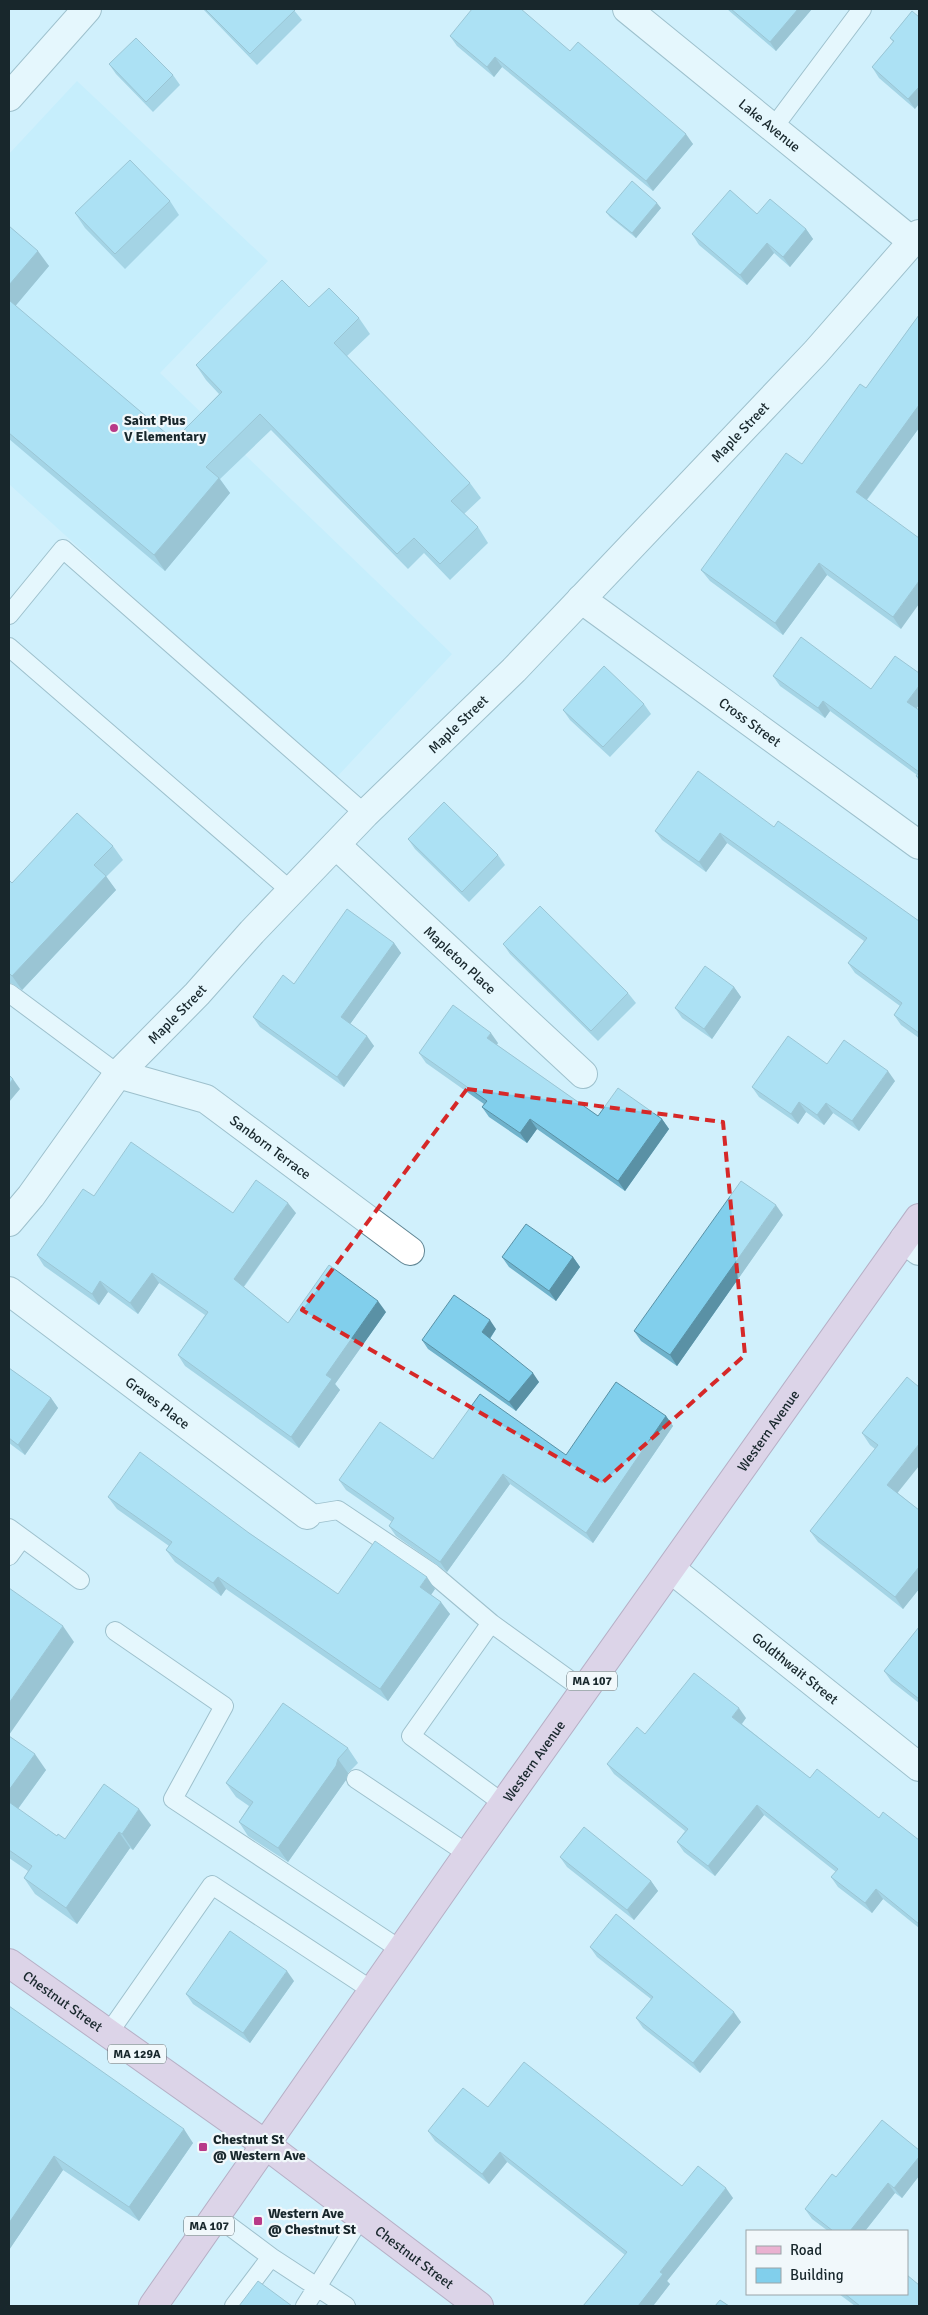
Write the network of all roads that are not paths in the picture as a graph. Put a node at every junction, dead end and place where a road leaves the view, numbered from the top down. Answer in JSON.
{"nodes":[{"id":1,"x":87,"y":9,"type":"edge"},
{"id":2,"x":628,"y":9,"type":"edge"},
{"id":3,"x":862,"y":9,"type":"edge"},
{"id":4,"x":9,"y":98,"type":"edge"},
{"id":5,"x":773,"y":128,"type":"junction"},
{"id":6,"x":916,"y":238,"type":"edge"},
{"id":7,"x":581,"y":599,"type":"junction"},
{"id":8,"x":9,"y":615,"type":"edge"},
{"id":9,"x":9,"y":647,"type":"edge"},
{"id":10,"x":365,"y":814,"type":"junction"},
{"id":11,"x":336,"y":845,"type":"junction"},
{"id":12,"x":919,"y":846,"type":"edge"},
{"id":13,"x":291,"y":891,"type":"junction"},
{"id":14,"x":9,"y":993,"type":"edge"},
{"id":15,"x":118,"y":1074,"type":"junction"},
{"id":16,"x":583,"y":1074,"type":"dead end"},
{"id":17,"x":13,"y":1209,"type":"edge"},
{"id":18,"x":914,"y":1236,"type":"edge"},
{"id":19,"x":410,"y":1251,"type":"dead end"},
{"id":20,"x":9,"y":1291,"type":"edge"},
{"id":21,"x":307,"y":1515,"type":"joint"},
{"id":22,"x":15,"y":1533,"type":"edge"},
{"id":23,"x":9,"y":1556,"type":"edge"},
{"id":24,"x":671,"y":1569,"type":"junction"},
{"id":25,"x":80,"y":1580,"type":"dead end"},
{"id":26,"x":491,"y":1624,"type":"junction"},
{"id":27,"x":115,"y":1631,"type":"dead end"},
{"id":28,"x":584,"y":1691,"type":"junction"},
{"id":29,"x":919,"y":1768,"type":"edge"},
{"id":30,"x":356,"y":1779,"type":"dead end"},
{"id":31,"x":504,"y":1804,"type":"junction"},
{"id":32,"x":468,"y":1854,"type":"junction"},
{"id":33,"x":401,"y":1950,"type":"junction"},
{"id":34,"x":9,"y":1963,"type":"edge"},
{"id":35,"x":373,"y":1991,"type":"junction"},
{"id":36,"x":108,"y":2034,"type":"junction"},
{"id":37,"x":266,"y":2145,"type":"junction"},
{"id":38,"x":216,"y":2216,"type":"junction"},
{"id":39,"x":361,"y":2217,"type":"junction"},
{"id":40,"x":271,"y":2257,"type":"junction"},
{"id":41,"x":318,"y":2288,"type":"junction"},
{"id":42,"x":153,"y":2306,"type":"edge"},
{"id":43,"x":234,"y":2306,"type":"edge"},
{"id":44,"x":305,"y":2306,"type":"edge"},
{"id":45,"x":346,"y":2306,"type":"edge"},
{"id":46,"x":479,"y":2306,"type":"edge"}],
"edges":[{"from":1,"to":4,"type":"street"},
{"from":2,"to":5,"type":"street","name":"Lake Avenue"},
{"from":3,"to":5,"type":"lane"},
{"from":5,"to":6,"type":"street","name":"Lake Avenue"},
{"from":6,"to":7,"type":"street","name":"Maple Street"},
{"from":7,"to":10,"type":"street","name":"Maple Street"},
{"from":7,"to":12,"type":"street","name":"Cross Street"},
{"from":8,"to":10,"type":"lane"},
{"from":9,"to":13,"type":"lane"},
{"from":10,"to":11,"type":"street","name":"Maple Street"},
{"from":11,"to":13,"type":"street","name":"Maple Street"},
{"from":11,"to":16,"type":"street","name":"Mapleton Place"},
{"from":13,"to":15,"type":"street","name":"Maple Street"},
{"from":14,"to":15,"type":"lane"},
{"from":15,"to":17,"type":"street","name":"Maple Street"},
{"from":15,"to":19,"type":"street","name":"Sanborn Terrace"},
{"from":18,"to":24,"type":"main road","name":"Western Avenue","number":"MA 107"},
{"from":20,"to":21,"type":"street","name":"Graves Place"},
{"from":21,"to":26,"type":"lane"},
{"from":22,"to":23,"type":"lane"},
{"from":22,"to":25,"type":"lane"},
{"from":24,"to":28,"type":"main road","name":"Western Avenue","number":"MA 107"},
{"from":24,"to":29,"type":"street","name":"Goldthwait Street"},
{"from":26,"to":28,"type":"lane"},
{"from":26,"to":31,"type":"lane"},
{"from":27,"to":33,"type":"lane"},
{"from":28,"to":31,"type":"main road","name":"Western Avenue","number":"MA 107"},
{"from":30,"to":32,"type":"lane"},
{"from":31,"to":32,"type":"main road","name":"Western Avenue","number":"MA 107"},
{"from":32,"to":33,"type":"main road","name":"Western Avenue","number":"MA 107"},
{"from":33,"to":35,"type":"main road","name":"Western Avenue","number":"MA 107"},
{"from":34,"to":36,"type":"main road","name":"Chestnut Street","number":"MA 129A"},
{"from":35,"to":36,"type":"lane"},
{"from":35,"to":37,"type":"main road","name":"Western Avenue","number":"MA 107"},
{"from":36,"to":37,"type":"main road","name":"Chestnut Street","number":"MA 129A"},
{"from":37,"to":38,"type":"main road","name":"Western Avenue","number":"MA 107"},
{"from":37,"to":39,"type":"main road","name":"Chestnut Street"},
{"from":38,"to":40,"type":"lane"},
{"from":38,"to":42,"type":"main road","name":"Western Avenue","number":"MA 107"},
{"from":39,"to":41,"type":"lane"},
{"from":39,"to":46,"type":"main road","name":"Chestnut Street"},
{"from":40,"to":41,"type":"lane"},
{"from":40,"to":43,"type":"lane"},
{"from":41,"to":44,"type":"lane"},
{"from":41,"to":45,"type":"lane"}]}
